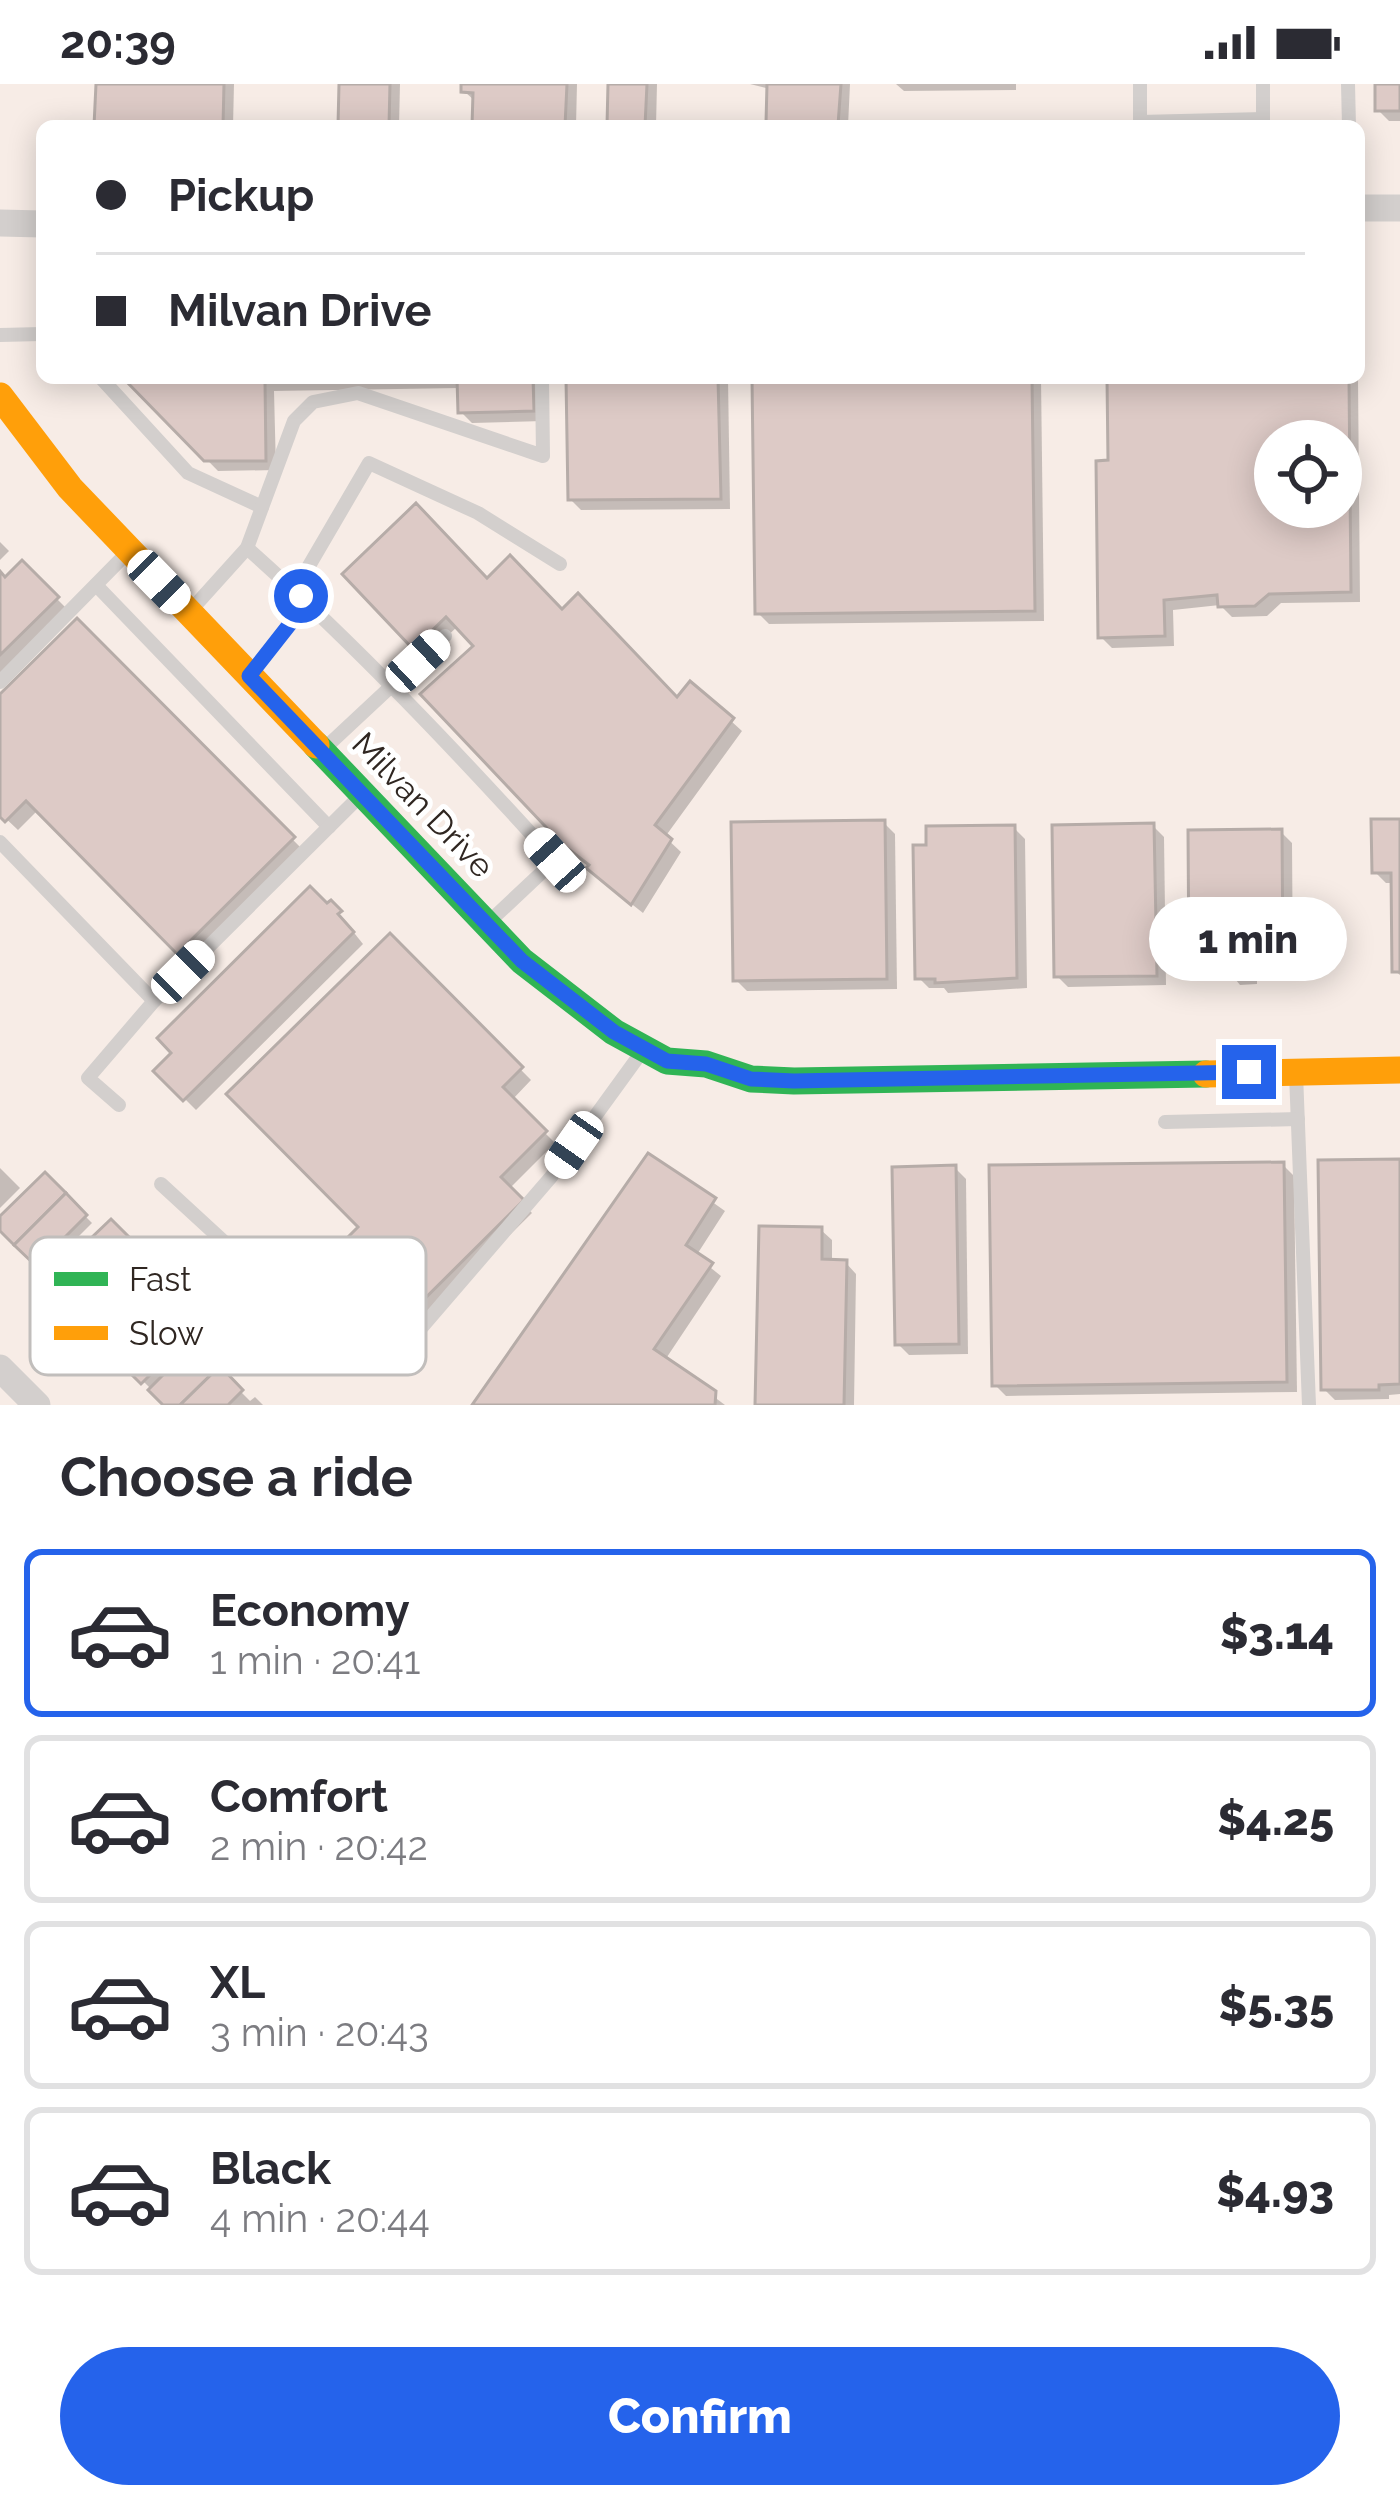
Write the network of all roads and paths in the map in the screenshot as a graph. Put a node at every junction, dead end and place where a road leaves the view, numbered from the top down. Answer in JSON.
{"nodes":[{"id":1,"x":1140,"y":84,"type":"edge"},
{"id":2,"x":1263,"y":84,"type":"edge"},
{"id":3,"x":1348,"y":84,"type":"edge"},
{"id":4,"x":1140,"y":120,"type":"edge"},
{"id":5,"x":1263,"y":120,"type":"edge"},
{"id":6,"x":1349,"y":120,"type":"edge"},
{"id":7,"x":1365,"y":208,"type":"edge"},
{"id":8,"x":1400,"y":208,"type":"edge"},
{"id":9,"x":0,"y":224,"type":"edge"},
{"id":10,"x":36,"y":224,"type":"edge"},
{"id":11,"x":36,"y":334,"type":"edge"},
{"id":12,"x":0,"y":335,"type":"edge"},
{"id":13,"x":106,"y":384,"type":"edge"},
{"id":14,"x":542,"y":384,"type":"edge"},
{"id":15,"x":0,"y":396,"type":"edge"},
{"id":16,"x":262,"y":507,"type":"junction"},
{"id":17,"x":248,"y":548,"type":"junction"},
{"id":18,"x":129,"y":551,"type":"junction"},
{"id":19,"x":560,"y":564,"type":"dead end"},
{"id":20,"x":96,"y":585,"type":"junction"},
{"id":21,"x":301,"y":596,"type":"junction"},
{"id":22,"x":189,"y":613,"type":"junction"},
{"id":23,"x":446,"y":636,"type":"dead end"},
{"id":24,"x":249,"y":676,"type":"junction"},
{"id":25,"x":0,"y":682,"type":"edge"},
{"id":26,"x":391,"y":687,"type":"junction"},
{"id":27,"x":322,"y":751,"type":"junction"},
{"id":28,"x":362,"y":795,"type":"junction"},
{"id":29,"x":329,"y":827,"type":"junction"},
{"id":30,"x":0,"y":842,"type":"edge"},
{"id":31,"x":487,"y":924,"type":"junction"},
{"id":32,"x":154,"y":1001,"type":"junction"},
{"id":33,"x":644,"y":1048,"type":"junction"},
{"id":34,"x":1400,"y":1070,"type":"edge"},
{"id":35,"x":1295,"y":1072,"type":"junction"},
{"id":36,"x":119,"y":1105,"type":"dead end"},
{"id":37,"x":1298,"y":1118,"type":"junction"},
{"id":38,"x":1165,"y":1122,"type":"dead end"},
{"id":39,"x":161,"y":1184,"type":"dead end"},
{"id":40,"x":219,"y":1237,"type":"edge"},
{"id":41,"x":426,"y":1323,"type":"edge"},
{"id":42,"x":0,"y":1368,"type":"edge"},
{"id":43,"x":37,"y":1405,"type":"edge"},
{"id":44,"x":1309,"y":1405,"type":"edge"}],
"edges":[{"from":1,"to":4,"type":"lane"},
{"from":2,"to":5,"type":"lane"},
{"from":3,"to":6,"type":"lane"},
{"from":7,"to":8,"type":"street"},
{"from":9,"to":10,"type":"street"},
{"from":11,"to":12,"type":"lane"},
{"from":13,"to":16,"type":"lane"},
{"from":14,"to":16,"type":"lane"},
{"from":15,"to":18,"type":"street","name":"Milvan Drive"},
{"from":16,"to":17,"type":"lane"},
{"from":17,"to":21,"type":"lane"},
{"from":17,"to":22,"type":"lane"},
{"from":18,"to":20,"type":"lane"},
{"from":18,"to":22,"type":"street","name":"Milvan Drive"},
{"from":19,"to":21,"type":"lane"},
{"from":20,"to":25,"type":"lane"},
{"from":20,"to":29,"type":"lane"},
{"from":21,"to":24,"type":"lane"},
{"from":21,"to":26,"type":"lane"},
{"from":22,"to":24,"type":"street","name":"Milvan Drive"},
{"from":23,"to":26,"type":"lane"},
{"from":24,"to":27,"type":"street","name":"Milvan Drive"},
{"from":26,"to":27,"type":"lane"},
{"from":26,"to":31,"type":"lane"},
{"from":27,"to":28,"type":"street","name":"Milvan Drive"},
{"from":28,"to":29,"type":"lane"},
{"from":28,"to":31,"type":"street","name":"Milvan Drive"},
{"from":29,"to":32,"type":"lane"},
{"from":30,"to":32,"type":"lane"},
{"from":31,"to":33,"type":"street","name":"Milvan Drive"},
{"from":32,"to":36,"type":"lane"},
{"from":33,"to":35,"type":"street","name":"Milvan Drive"},
{"from":33,"to":41,"type":"lane"},
{"from":34,"to":35,"type":"street","name":"Milvan Drive"},
{"from":35,"to":37,"type":"lane"},
{"from":37,"to":38,"type":"lane"},
{"from":37,"to":44,"type":"lane"},
{"from":39,"to":40,"type":"lane"},
{"from":42,"to":43,"type":"street"}]}
